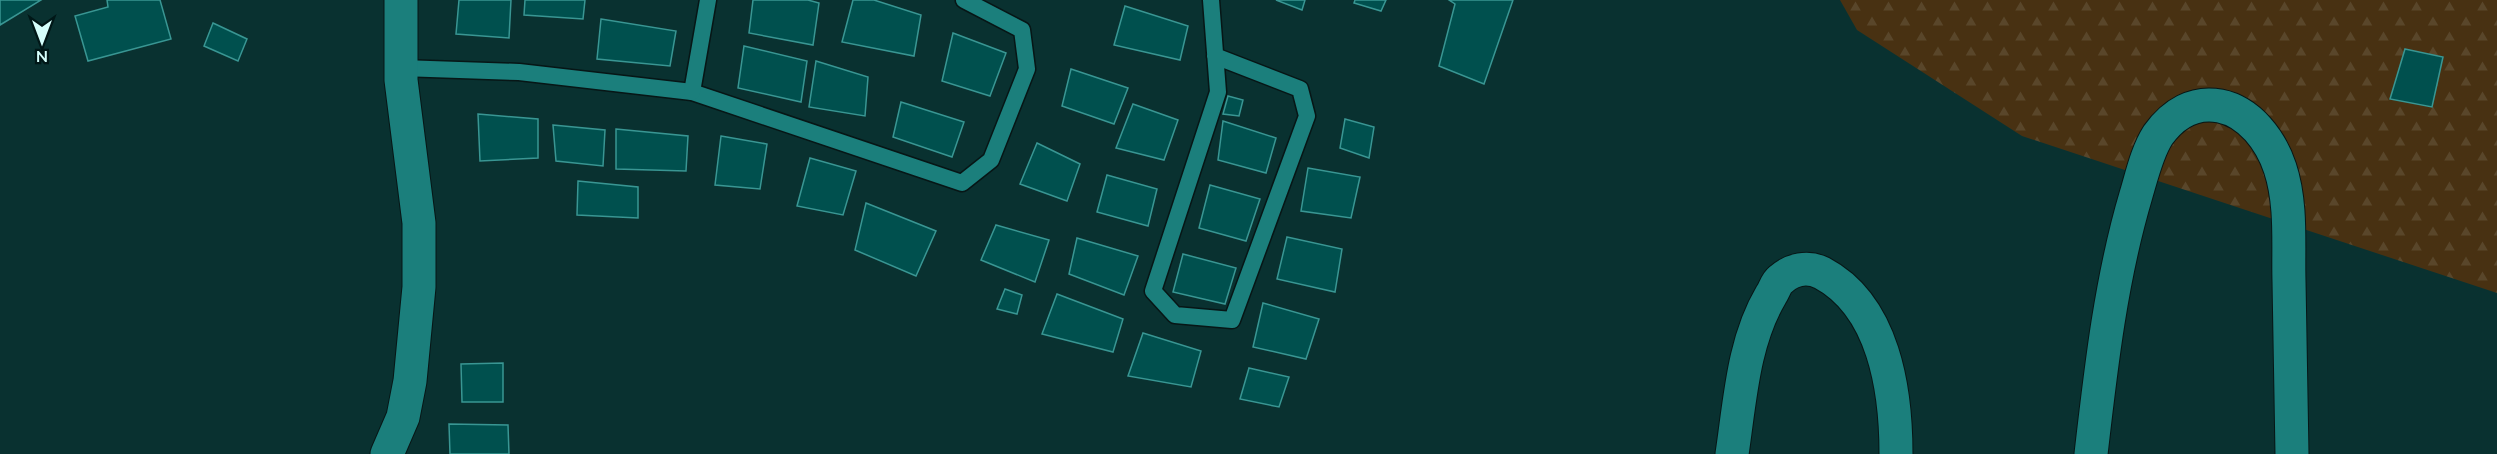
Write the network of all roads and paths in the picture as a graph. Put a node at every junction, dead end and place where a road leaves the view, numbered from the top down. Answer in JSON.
{"nodes":[{"id":1,"x":401,"y":0,"type":"edge"},
{"id":2,"x":708,"y":0,"type":"edge"},
{"id":3,"x":964,"y":0,"type":"edge"},
{"id":4,"x":1211,"y":0,"type":"edge"},
{"id":5,"x":1215,"y":56,"type":"junction"},
{"id":6,"x":401,"y":68,"type":"junction"},
{"id":7,"x":692,"y":92,"type":"junction"},
{"id":8,"x":387,"y":454,"type":"edge"},
{"id":9,"x":1732,"y":454,"type":"edge"},
{"id":10,"x":1896,"y":454,"type":"edge"},
{"id":11,"x":2091,"y":454,"type":"edge"},
{"id":12,"x":2292,"y":454,"type":"edge"}],
"edges":[{"from":1,"to":6,"type":"street"},
{"from":2,"to":7,"type":"lane"},
{"from":3,"to":7,"type":"lane"},
{"from":4,"to":5,"type":"lane"},
{"from":5,"to":5,"type":"lane"},
{"from":6,"to":7,"type":"lane"},
{"from":6,"to":8,"type":"street"},
{"from":9,"to":10,"type":"street"},
{"from":11,"to":12,"type":"street"}]}
